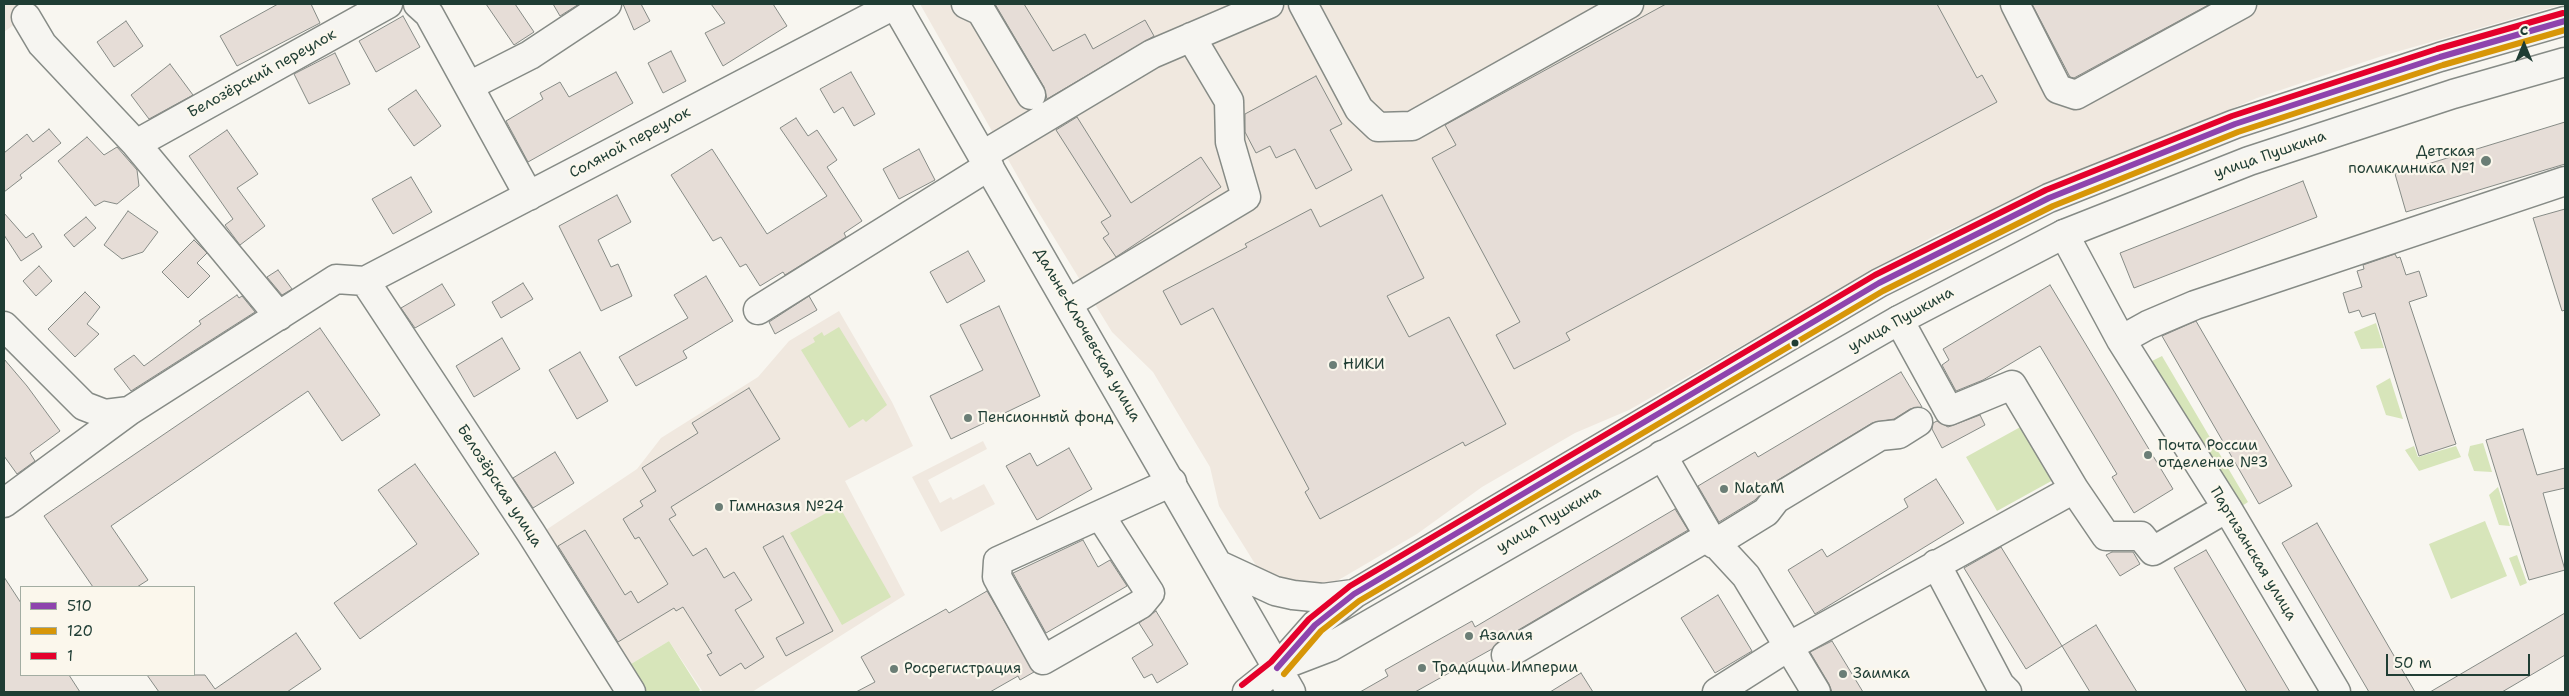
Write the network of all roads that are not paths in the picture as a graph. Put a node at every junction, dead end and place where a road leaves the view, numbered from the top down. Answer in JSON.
{"nodes":[{"id":1,"x":388,"y":4,"type":"edge"},
{"id":2,"x":418,"y":4,"type":"edge"},
{"id":3,"x":607,"y":4,"type":"edge"},
{"id":4,"x":895,"y":4,"type":"edge"},
{"id":5,"x":966,"y":4,"type":"edge"},
{"id":6,"x":1269,"y":4,"type":"edge"},
{"id":7,"x":1304,"y":4,"type":"edge"},
{"id":8,"x":1629,"y":4,"type":"edge"},
{"id":9,"x":2015,"y":4,"type":"edge"},
{"id":10,"x":2242,"y":4,"type":"edge"},
{"id":11,"x":859,"y":12,"type":"edge"},
{"id":12,"x":26,"y":17,"type":"dead end"},
{"id":13,"x":2565,"y":21,"type":"edge"},
{"id":14,"x":1191,"y":37,"type":"junction"},
{"id":15,"x":2565,"y":62,"type":"edge"},
{"id":16,"x":469,"y":86,"type":"junction"},
{"id":17,"x":1031,"y":95,"type":"dead end"},
{"id":18,"x":136,"y":144,"type":"junction"},
{"id":19,"x":986,"y":161,"type":"junction"},
{"id":20,"x":2565,"y":181,"type":"edge"},
{"id":21,"x":529,"y":196,"type":"junction"},
{"id":22,"x":2064,"y":234,"type":"junction"},
{"id":23,"x":365,"y":281,"type":"junction"},
{"id":24,"x":1069,"y":304,"type":"junction"},
{"id":25,"x":758,"y":310,"type":"dead end"},
{"id":26,"x":279,"y":316,"type":"junction"},
{"id":27,"x":1899,"y":320,"type":"junction"},
{"id":28,"x":4,"y":326,"type":"edge"},
{"id":29,"x":2121,"y":340,"type":"junction"},
{"id":30,"x":130,"y":412,"type":"junction"},
{"id":31,"x":1918,"y":422,"type":"dead end"},
{"id":32,"x":1662,"y":455,"type":"junction"},
{"id":33,"x":1172,"y":482,"type":"junction"},
{"id":34,"x":2074,"y":489,"type":"junction"},
{"id":35,"x":4,"y":503,"type":"edge"},
{"id":36,"x":2227,"y":508,"type":"junction"},
{"id":37,"x":1100,"y":515,"type":"junction"},
{"id":38,"x":1711,"y":540,"type":"junction"},
{"id":39,"x":1936,"y":564,"type":"junction"},
{"id":40,"x":1219,"y":565,"type":"junction"},
{"id":41,"x":1354,"y":594,"type":"junction"},
{"id":42,"x":1788,"y":647,"type":"junction"},
{"id":43,"x":1506,"y":655,"type":"dead end"},
{"id":44,"x":1277,"y":668,"type":"junction"},
{"id":45,"x":631,"y":692,"type":"edge"},
{"id":46,"x":1247,"y":692,"type":"edge"},
{"id":47,"x":1291,"y":692,"type":"edge"},
{"id":48,"x":1717,"y":692,"type":"edge"},
{"id":49,"x":1816,"y":692,"type":"edge"},
{"id":50,"x":2007,"y":692,"type":"edge"},
{"id":51,"x":2336,"y":692,"type":"edge"}],
"edges":[{"from":1,"to":18,"type":"street","name":"Белозёрский переулок"},
{"from":2,"to":16,"type":"street"},
{"from":3,"to":16,"type":"street"},
{"from":4,"to":11,"type":"street","name":"Соляной переулок"},
{"from":4,"to":19,"type":"street","name":"Дальне-Ключевская улица"},
{"from":5,"to":17,"type":"street"},
{"from":6,"to":14,"type":"street"},
{"from":7,"to":8,"type":"street"},
{"from":9,"to":10,"type":"street"},
{"from":11,"to":21,"type":"street","name":"Соляной переулок"},
{"from":12,"to":18,"type":"street"},
{"from":13,"to":41,"type":"street","name":"улица Пушкина"},
{"from":14,"to":19,"type":"street"},
{"from":14,"to":24,"type":"street"},
{"from":15,"to":22,"type":"street","name":"улица Пушкина"},
{"from":16,"to":21,"type":"street"},
{"from":18,"to":26,"type":"street"},
{"from":19,"to":24,"type":"street","name":"Дальне-Ключевская улица"},
{"from":19,"to":25,"type":"street"},
{"from":20,"to":29,"type":"street"},
{"from":21,"to":23,"type":"street","name":"Соляной переулок"},
{"from":22,"to":27,"type":"street","name":"улица Пушкина"},
{"from":22,"to":29,"type":"street","name":"Партизанская улица"},
{"from":23,"to":26,"type":"street"},
{"from":23,"to":45,"type":"street","name":"Белозёрская улица"},
{"from":24,"to":33,"type":"street","name":"Дальне-Ключевская улица"},
{"from":26,"to":30,"type":"street"},
{"from":27,"to":32,"type":"street","name":"улица Пушкина"},
{"from":27,"to":34,"type":"street"},
{"from":28,"to":30,"type":"street"},
{"from":29,"to":36,"type":"street","name":"Партизанская улица"},
{"from":30,"to":35,"type":"street"},
{"from":31,"to":38,"type":"street"},
{"from":32,"to":38,"type":"street"},
{"from":32,"to":44,"type":"street","name":"улица Пушкина"},
{"from":33,"to":37,"type":"street"},
{"from":33,"to":40,"type":"street","name":"Дальне-Ключевская улица"},
{"from":34,"to":36,"type":"street"},
{"from":34,"to":39,"type":"street"},
{"from":36,"to":51,"type":"street","name":"Партизанская улица"},
{"from":37,"to":37,"type":"street"},
{"from":38,"to":42,"type":"street"},
{"from":38,"to":43,"type":"street"},
{"from":39,"to":42,"type":"street"},
{"from":39,"to":50,"type":"street"},
{"from":40,"to":41,"type":"street"},
{"from":40,"to":44,"type":"street","name":"Дальне-Ключевская улица"},
{"from":41,"to":44,"type":"street","name":"улица Пушкина"},
{"from":42,"to":48,"type":"street"},
{"from":42,"to":49,"type":"street"},
{"from":44,"to":46,"type":"street","name":"улица Пушкина"},
{"from":44,"to":47,"type":"street","name":"Дальне-Ключевская улица"}]}
